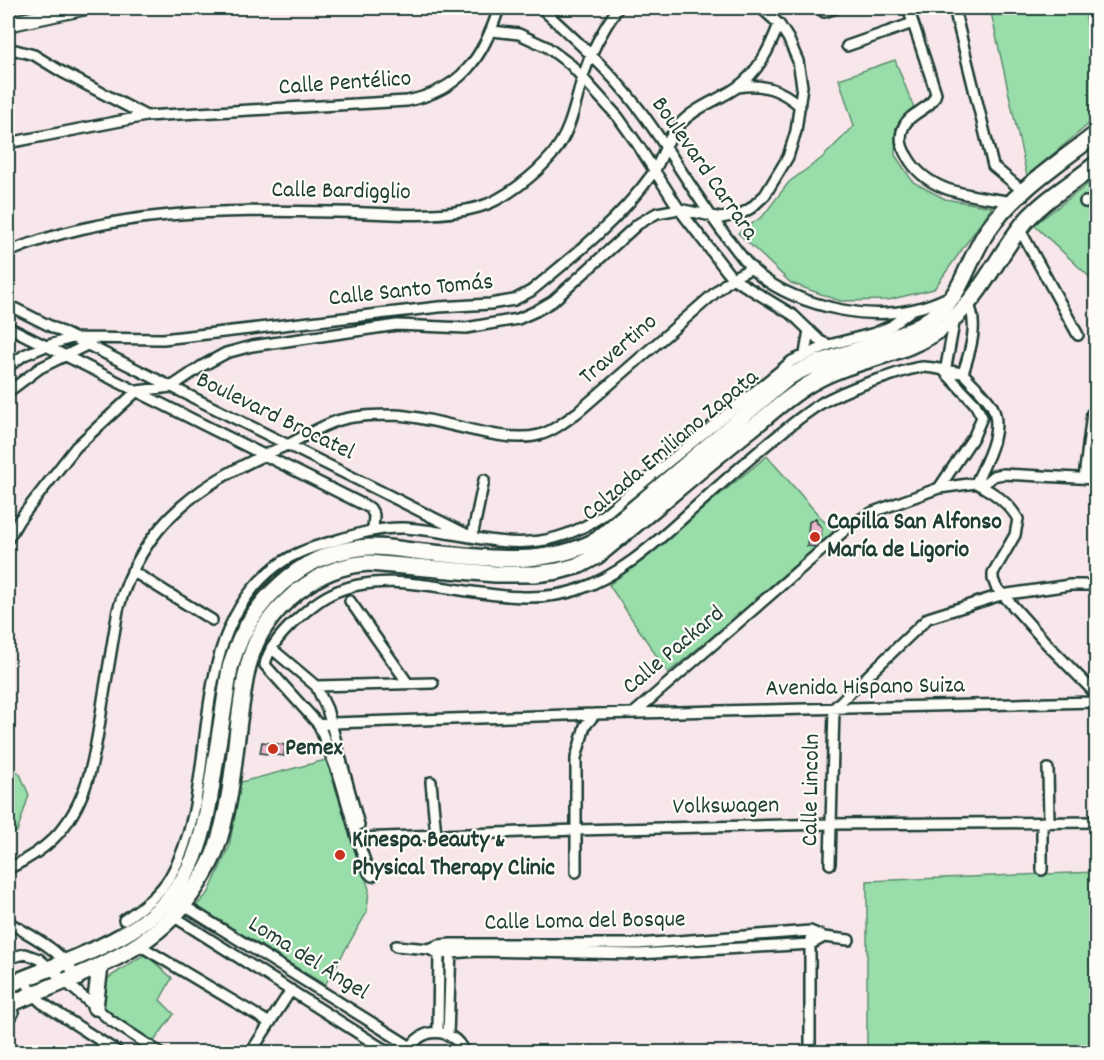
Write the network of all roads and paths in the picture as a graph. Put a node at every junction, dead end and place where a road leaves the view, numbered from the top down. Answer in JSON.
{"nodes":[{"id":1,"x":83,"y":8,"type":"edge"},
{"id":2,"x":500,"y":8,"type":"edge"},
{"id":3,"x":541,"y":8,"type":"edge"},
{"id":4,"x":618,"y":8,"type":"edge"},
{"id":5,"x":761,"y":8,"type":"edge"},
{"id":6,"x":836,"y":8,"type":"edge"},
{"id":7,"x":908,"y":8,"type":"edge"},
{"id":8,"x":954,"y":8,"type":"edge"},
{"id":9,"x":824,"y":12,"type":"dead end"},
{"id":10,"x":913,"y":23,"type":"junction"},
{"id":11,"x":8,"y":24,"type":"edge"},
{"id":12,"x":779,"y":24,"type":"junction"},
{"id":13,"x":492,"y":31,"type":"junction"},
{"id":14,"x":847,"y":46,"type":"dead end"},
{"id":15,"x":8,"y":48,"type":"edge"},
{"id":16,"x":591,"y":54,"type":"junction"},
{"id":17,"x":583,"y":77,"type":"junction"},
{"id":18,"x":738,"y":87,"type":"junction"},
{"id":19,"x":800,"y":106,"type":"junction"},
{"id":20,"x":146,"y":116,"type":"junction"},
{"id":21,"x":1096,"y":134,"type":"edge"},
{"id":22,"x":8,"y":143,"type":"edge"},
{"id":23,"x":665,"y":148,"type":"junction"},
{"id":24,"x":1096,"y":165,"type":"edge"},
{"id":25,"x":654,"y":171,"type":"junction"},
{"id":26,"x":1018,"y":197,"type":"junction"},
{"id":27,"x":1084,"y":202,"type":"dead end"},
{"id":28,"x":1096,"y":203,"type":"edge"},
{"id":29,"x":679,"y":209,"type":"junction"},
{"id":30,"x":710,"y":216,"type":"junction"},
{"id":31,"x":1019,"y":228,"type":"junction"},
{"id":32,"x":8,"y":252,"type":"edge"},
{"id":33,"x":752,"y":268,"type":"junction"},
{"id":34,"x":732,"y":278,"type":"junction"},
{"id":35,"x":956,"y":293,"type":"junction"},
{"id":36,"x":969,"y":303,"type":"junction"},
{"id":37,"x":8,"y":305,"type":"edge"},
{"id":38,"x":937,"y":307,"type":"junction"},
{"id":39,"x":912,"y":310,"type":"junction"},
{"id":40,"x":956,"y":317,"type":"junction"},
{"id":41,"x":8,"y":327,"type":"edge"},
{"id":42,"x":809,"y":330,"type":"junction"},
{"id":43,"x":1078,"y":335,"type":"dead end"},
{"id":44,"x":72,"y":338,"type":"junction"},
{"id":45,"x":96,"y":339,"type":"junction"},
{"id":46,"x":830,"y":345,"type":"junction"},
{"id":47,"x":950,"y":345,"type":"junction"},
{"id":48,"x":46,"y":346,"type":"junction"},
{"id":49,"x":88,"y":346,"type":"junction"},
{"id":50,"x":969,"y":350,"type":"junction"},
{"id":51,"x":805,"y":354,"type":"junction"},
{"id":52,"x":64,"y":355,"type":"junction"},
{"id":53,"x":8,"y":367,"type":"edge"},
{"id":54,"x":945,"y":372,"type":"junction"},
{"id":55,"x":963,"y":373,"type":"junction"},
{"id":56,"x":171,"y":387,"type":"junction"},
{"id":57,"x":137,"y":391,"type":"junction"},
{"id":58,"x":8,"y":392,"type":"edge"},
{"id":59,"x":1092,"y":413,"type":"dead end"},
{"id":60,"x":995,"y":415,"type":"junction"},
{"id":61,"x":982,"y":417,"type":"junction"},
{"id":62,"x":287,"y":445,"type":"junction"},
{"id":63,"x":263,"y":454,"type":"junction"},
{"id":64,"x":1084,"y":478,"type":"junction"},
{"id":65,"x":1096,"y":478,"type":"edge"},
{"id":66,"x":484,"y":480,"type":"dead end"},
{"id":67,"x":979,"y":485,"type":"junction"},
{"id":68,"x":939,"y":488,"type":"junction"},
{"id":69,"x":373,"y":530,"type":"junction"},
{"id":70,"x":472,"y":537,"type":"junction"},
{"id":71,"x":8,"y":539,"type":"edge"},
{"id":72,"x":132,"y":571,"type":"junction"},
{"id":73,"x":1096,"y":585,"type":"edge"},
{"id":74,"x":1001,"y":595,"type":"junction"},
{"id":75,"x":350,"y":601,"type":"dead end"},
{"id":76,"x":212,"y":620,"type":"dead end"},
{"id":77,"x":271,"y":648,"type":"junction"},
{"id":78,"x":406,"y":682,"type":"junction"},
{"id":79,"x":433,"y":683,"type":"dead end"},
{"id":80,"x":315,"y":686,"type":"junction"},
{"id":81,"x":1096,"y":694,"type":"edge"},
{"id":82,"x":1096,"y":702,"type":"edge"},
{"id":83,"x":834,"y":708,"type":"junction"},
{"id":84,"x":634,"y":713,"type":"junction"},
{"id":85,"x":595,"y":714,"type":"junction"},
{"id":86,"x":332,"y":723,"type":"junction"},
{"id":87,"x":319,"y":725,"type":"junction"},
{"id":88,"x":1048,"y":769,"type":"dead end"},
{"id":89,"x":431,"y":782,"type":"dead end"},
{"id":90,"x":1046,"y":822,"type":"junction"},
{"id":91,"x":1096,"y":822,"type":"edge"},
{"id":92,"x":831,"y":824,"type":"junction"},
{"id":93,"x":576,"y":830,"type":"junction"},
{"id":94,"x":436,"y":835,"type":"junction"},
{"id":95,"x":360,"y":838,"type":"junction"},
{"id":96,"x":830,"y":864,"type":"dead end"},
{"id":97,"x":8,"y":869,"type":"edge"},
{"id":98,"x":1042,"y":870,"type":"dead end"},
{"id":99,"x":576,"y":872,"type":"dead end"},
{"id":100,"x":178,"y":911,"type":"junction"},
{"id":101,"x":201,"y":916,"type":"junction"},
{"id":102,"x":124,"y":920,"type":"dead end"},
{"id":103,"x":8,"y":922,"type":"edge"},
{"id":104,"x":193,"y":929,"type":"junction"},
{"id":105,"x":810,"y":931,"type":"junction"},
{"id":106,"x":824,"y":937,"type":"junction"},
{"id":107,"x":849,"y":940,"type":"dead end"},
{"id":108,"x":811,"y":944,"type":"junction"},
{"id":109,"x":139,"y":945,"type":"junction"},
{"id":110,"x":396,"y":946,"type":"dead end"},
{"id":111,"x":451,"y":948,"type":"junction"},
{"id":112,"x":439,"y":949,"type":"junction"},
{"id":113,"x":8,"y":958,"type":"edge"},
{"id":114,"x":65,"y":961,"type":"junction"},
{"id":115,"x":100,"y":966,"type":"junction"},
{"id":116,"x":50,"y":968,"type":"junction"},
{"id":117,"x":26,"y":978,"type":"junction"},
{"id":118,"x":70,"y":978,"type":"junction"},
{"id":119,"x":8,"y":985,"type":"edge"},
{"id":120,"x":291,"y":990,"type":"junction"},
{"id":121,"x":32,"y":994,"type":"junction"},
{"id":122,"x":9,"y":1001,"type":"edge"},
{"id":123,"x":90,"y":1002,"type":"junction"},
{"id":124,"x":8,"y":1020,"type":"edge"},
{"id":125,"x":270,"y":1023,"type":"junction"},
{"id":126,"x":438,"y":1032,"type":"junction"},
{"id":127,"x":448,"y":1035,"type":"junction"},
{"id":128,"x":410,"y":1050,"type":"edge"},
{"id":129,"x":251,"y":1052,"type":"edge"},
{"id":130,"x":118,"y":1053,"type":"edge"},
{"id":131,"x":159,"y":1053,"type":"edge"},
{"id":132,"x":388,"y":1053,"type":"edge"},
{"id":133,"x":464,"y":1053,"type":"edge"},
{"id":134,"x":810,"y":1053,"type":"edge"}],
"edges":[{"from":1,"to":11,"type":"main road"},
{"from":2,"to":13,"type":"street","name":"Calle Pentélico"},
{"from":3,"to":16,"type":"street","name":"Boulevard Carrara"},
{"from":4,"to":16,"type":"street","name":"Calle Bardigglio"},
{"from":5,"to":12,"type":"street"},
{"from":6,"to":9,"type":"street"},
{"from":7,"to":10,"type":"street"},
{"from":8,"to":26,"type":"street"},
{"from":10,"to":14,"type":"street"},
{"from":10,"to":26,"type":"street"},
{"from":12,"to":18,"type":"street"},
{"from":12,"to":19,"type":"street"},
{"from":13,"to":17,"type":"street","name":"Boulevard Carrara"},
{"from":13,"to":20,"type":"street","name":"Calle Pentélico"},
{"from":15,"to":20,"type":"street"},
{"from":16,"to":17,"type":"street","name":"Calle Bardigglio"},
{"from":16,"to":23,"type":"street","name":"Boulevard Carrara"},
{"from":17,"to":25,"type":"street","name":"Boulevard Carrara"},
{"from":17,"to":32,"type":"street","name":"Calle Bardigglio"},
{"from":18,"to":19,"type":"street"},
{"from":18,"to":23,"type":"street"},
{"from":19,"to":30,"type":"street"},
{"from":20,"to":22,"type":"street","name":"Calle Pentélico"},
{"from":21,"to":26,"type":"main road","name":"Calzada Emiliano Zapata"},
{"from":23,"to":25,"type":"street","name":"Calle Santo Tomás"},
{"from":23,"to":30,"type":"street","name":"Boulevard Carrara"},
{"from":24,"to":31,"type":"main road","name":"Calzada Emiliano Zapata"},
{"from":25,"to":29,"type":"street","name":"Boulevard Carrara"},
{"from":25,"to":45,"type":"street","name":"Calle Santo Tomás"},
{"from":26,"to":35,"type":"main road","name":"Calzada Emiliano Zapata"},
{"from":27,"to":28,"type":"street"},
{"from":29,"to":30,"type":"street","name":"Calle Santo Tomás"},
{"from":29,"to":34,"type":"street","name":"Boulevard Carrara"},
{"from":29,"to":56,"type":"street","name":"Calle Santo Tomás"},
{"from":30,"to":33,"type":"street","name":"Boulevard Carrara"},
{"from":31,"to":36,"type":"main road","name":"Calzada Emiliano Zapata"},
{"from":31,"to":43,"type":"street"},
{"from":33,"to":34,"type":"street","name":"Travertino"},
{"from":33,"to":39,"type":"street","name":"Boulevard Carrara"},
{"from":34,"to":42,"type":"street","name":"Boulevard Carrara"},
{"from":34,"to":62,"type":"street","name":"Travertino"},
{"from":35,"to":36,"type":"street"},
{"from":35,"to":38,"type":"main road","name":"Calzada Emiliano Zapata"},
{"from":36,"to":40,"type":"main road","name":"Calzada Emiliano Zapata"},
{"from":36,"to":50,"type":"street"},
{"from":37,"to":44,"type":"street","name":"Boulevard Brocatel"},
{"from":38,"to":39,"type":"street","name":"Boulevard Carrara"},
{"from":38,"to":40,"type":"street"},
{"from":38,"to":114,"type":"main road","name":"Calzada Emiliano Zapata"},
{"from":39,"to":46,"type":"street"},
{"from":40,"to":47,"type":"street"},
{"from":40,"to":100,"type":"main road","name":"Calzada Emiliano Zapata"},
{"from":41,"to":48,"type":"street","name":"Boulevard Brocatel"},
{"from":42,"to":46,"type":"street","name":"Boulevard Carrara"},
{"from":42,"to":51,"type":"street"},
{"from":44,"to":45,"type":"street","name":"Calle Santo Tomás"},
{"from":44,"to":48,"type":"street"},
{"from":44,"to":49,"type":"street","name":"Boulevard Brocatel"},
{"from":45,"to":49,"type":"street"},
{"from":46,"to":51,"type":"street"},
{"from":47,"to":50,"type":"street"},
{"from":47,"to":54,"type":"street"},
{"from":48,"to":52,"type":"street","name":"Boulevard Brocatel"},
{"from":48,"to":53,"type":"street"},
{"from":49,"to":52,"type":"street"},
{"from":49,"to":56,"type":"street","name":"Boulevard Brocatel"},
{"from":50,"to":55,"type":"street"},
{"from":51,"to":70,"type":"street"},
{"from":52,"to":57,"type":"street","name":"Boulevard Brocatel"},
{"from":52,"to":58,"type":"street"},
{"from":54,"to":55,"type":"street"},
{"from":54,"to":61,"type":"street"},
{"from":54,"to":77,"type":"street"},
{"from":55,"to":60,"type":"street"},
{"from":56,"to":57,"type":"street","name":"Calle Santo Tomás"},
{"from":56,"to":62,"type":"street","name":"Boulevard Brocatel"},
{"from":57,"to":63,"type":"street","name":"Boulevard Brocatel"},
{"from":57,"to":71,"type":"street"},
{"from":59,"to":64,"type":"street"},
{"from":60,"to":61,"type":"street"},
{"from":60,"to":67,"type":"street"},
{"from":61,"to":68,"type":"street"},
{"from":62,"to":63,"type":"street","name":"Travertino"},
{"from":62,"to":70,"type":"street","name":"Boulevard Brocatel"},
{"from":63,"to":69,"type":"street","name":"Boulevard Brocatel"},
{"from":63,"to":72,"type":"street","name":"Travertino"},
{"from":64,"to":65,"type":"street","name":"Calle Packard"},
{"from":64,"to":67,"type":"street","name":"Calle Packard"},
{"from":66,"to":70,"type":"street"},
{"from":67,"to":68,"type":"street","name":"Calle Packard"},
{"from":67,"to":74,"type":"street"},
{"from":68,"to":84,"type":"street","name":"Calle Packard"},
{"from":69,"to":70,"type":"street"},
{"from":69,"to":102,"type":"street"},
{"from":72,"to":76,"type":"street"},
{"from":72,"to":97,"type":"street","name":"Travertino"},
{"from":73,"to":74,"type":"street","name":"Calle Lincoln"},
{"from":74,"to":81,"type":"street"},
{"from":74,"to":83,"type":"street","name":"Calle Lincoln"},
{"from":75,"to":78,"type":"street"},
{"from":77,"to":80,"type":"street"},
{"from":77,"to":87,"type":"street"},
{"from":78,"to":79,"type":"street"},
{"from":78,"to":80,"type":"street"},
{"from":80,"to":86,"type":"street"},
{"from":82,"to":83,"type":"street","name":"Avenida Hispano Suiza"},
{"from":83,"to":84,"type":"street","name":"Avenida Hispano Suiza"},
{"from":83,"to":92,"type":"street","name":"Calle Lincoln"},
{"from":84,"to":85,"type":"street","name":"Calle Packard"},
{"from":85,"to":86,"type":"street","name":"Calle Packard"},
{"from":85,"to":93,"type":"street"},
{"from":86,"to":87,"type":"street","name":"Calle Packard"},
{"from":86,"to":95,"type":"street"},
{"from":87,"to":95,"type":"street"},
{"from":88,"to":90,"type":"street"},
{"from":89,"to":94,"type":"street"},
{"from":90,"to":91,"type":"street","name":"Volkswagen"},
{"from":90,"to":92,"type":"street","name":"Volkswagen"},
{"from":90,"to":98,"type":"street"},
{"from":92,"to":93,"type":"street","name":"Volkswagen"},
{"from":92,"to":96,"type":"street","name":"Calle Lincoln"},
{"from":93,"to":94,"type":"street","name":"Volkswagen"},
{"from":93,"to":99,"type":"street"},
{"from":94,"to":95,"type":"street","name":"Volkswagen"},
{"from":100,"to":101,"type":"street","name":"Loma del Ángel"},
{"from":100,"to":104,"type":"street","name":"Loma del Ángel"},
{"from":100,"to":109,"type":"main road","name":"Calzada Emiliano Zapata"},
{"from":101,"to":104,"type":"street"},
{"from":101,"to":128,"type":"street","name":"Loma del Ángel"},
{"from":103,"to":114,"type":"street"},
{"from":104,"to":120,"type":"street","name":"Loma del Ángel"},
{"from":105,"to":106,"type":"street"},
{"from":105,"to":108,"type":"street"},
{"from":105,"to":111,"type":"street","name":"Calle Loma del Bosque"},
{"from":106,"to":107,"type":"street"},
{"from":106,"to":108,"type":"street"},
{"from":108,"to":111,"type":"street"},
{"from":108,"to":134,"type":"street"},
{"from":109,"to":115,"type":"main road","name":"Calzada Emiliano Zapata"},
{"from":109,"to":125,"type":"street"},
{"from":110,"to":112,"type":"street"},
{"from":111,"to":112,"type":"street"},
{"from":111,"to":127,"type":"street"},
{"from":112,"to":126,"type":"street"},
{"from":113,"to":116,"type":"street"},
{"from":114,"to":116,"type":"main road","name":"Calzada Emiliano Zapata"},
{"from":114,"to":118,"type":"street"},
{"from":115,"to":118,"type":"main road","name":"Calzada Emiliano Zapata"},
{"from":115,"to":123,"type":"main road"},
{"from":116,"to":117,"type":"main road","name":"Calzada Emiliano Zapata"},
{"from":116,"to":118,"type":"street"},
{"from":117,"to":119,"type":"main road","name":"Calzada Emiliano Zapata"},
{"from":117,"to":121,"type":"street"},
{"from":118,"to":121,"type":"main road","name":"Calzada Emiliano Zapata"},
{"from":118,"to":123,"type":"street"},
{"from":120,"to":125,"type":"street"},
{"from":120,"to":132,"type":"street","name":"Loma del Ángel"},
{"from":121,"to":122,"type":"main road","name":"Calzada Emiliano Zapata"},
{"from":121,"to":130,"type":"street"},
{"from":122,"to":124,"type":"street"},
{"from":123,"to":131,"type":"street"},
{"from":125,"to":129,"type":"street"},
{"from":126,"to":127,"type":"street"},
{"from":126,"to":128,"type":"street"},
{"from":127,"to":133,"type":"street"}]}
